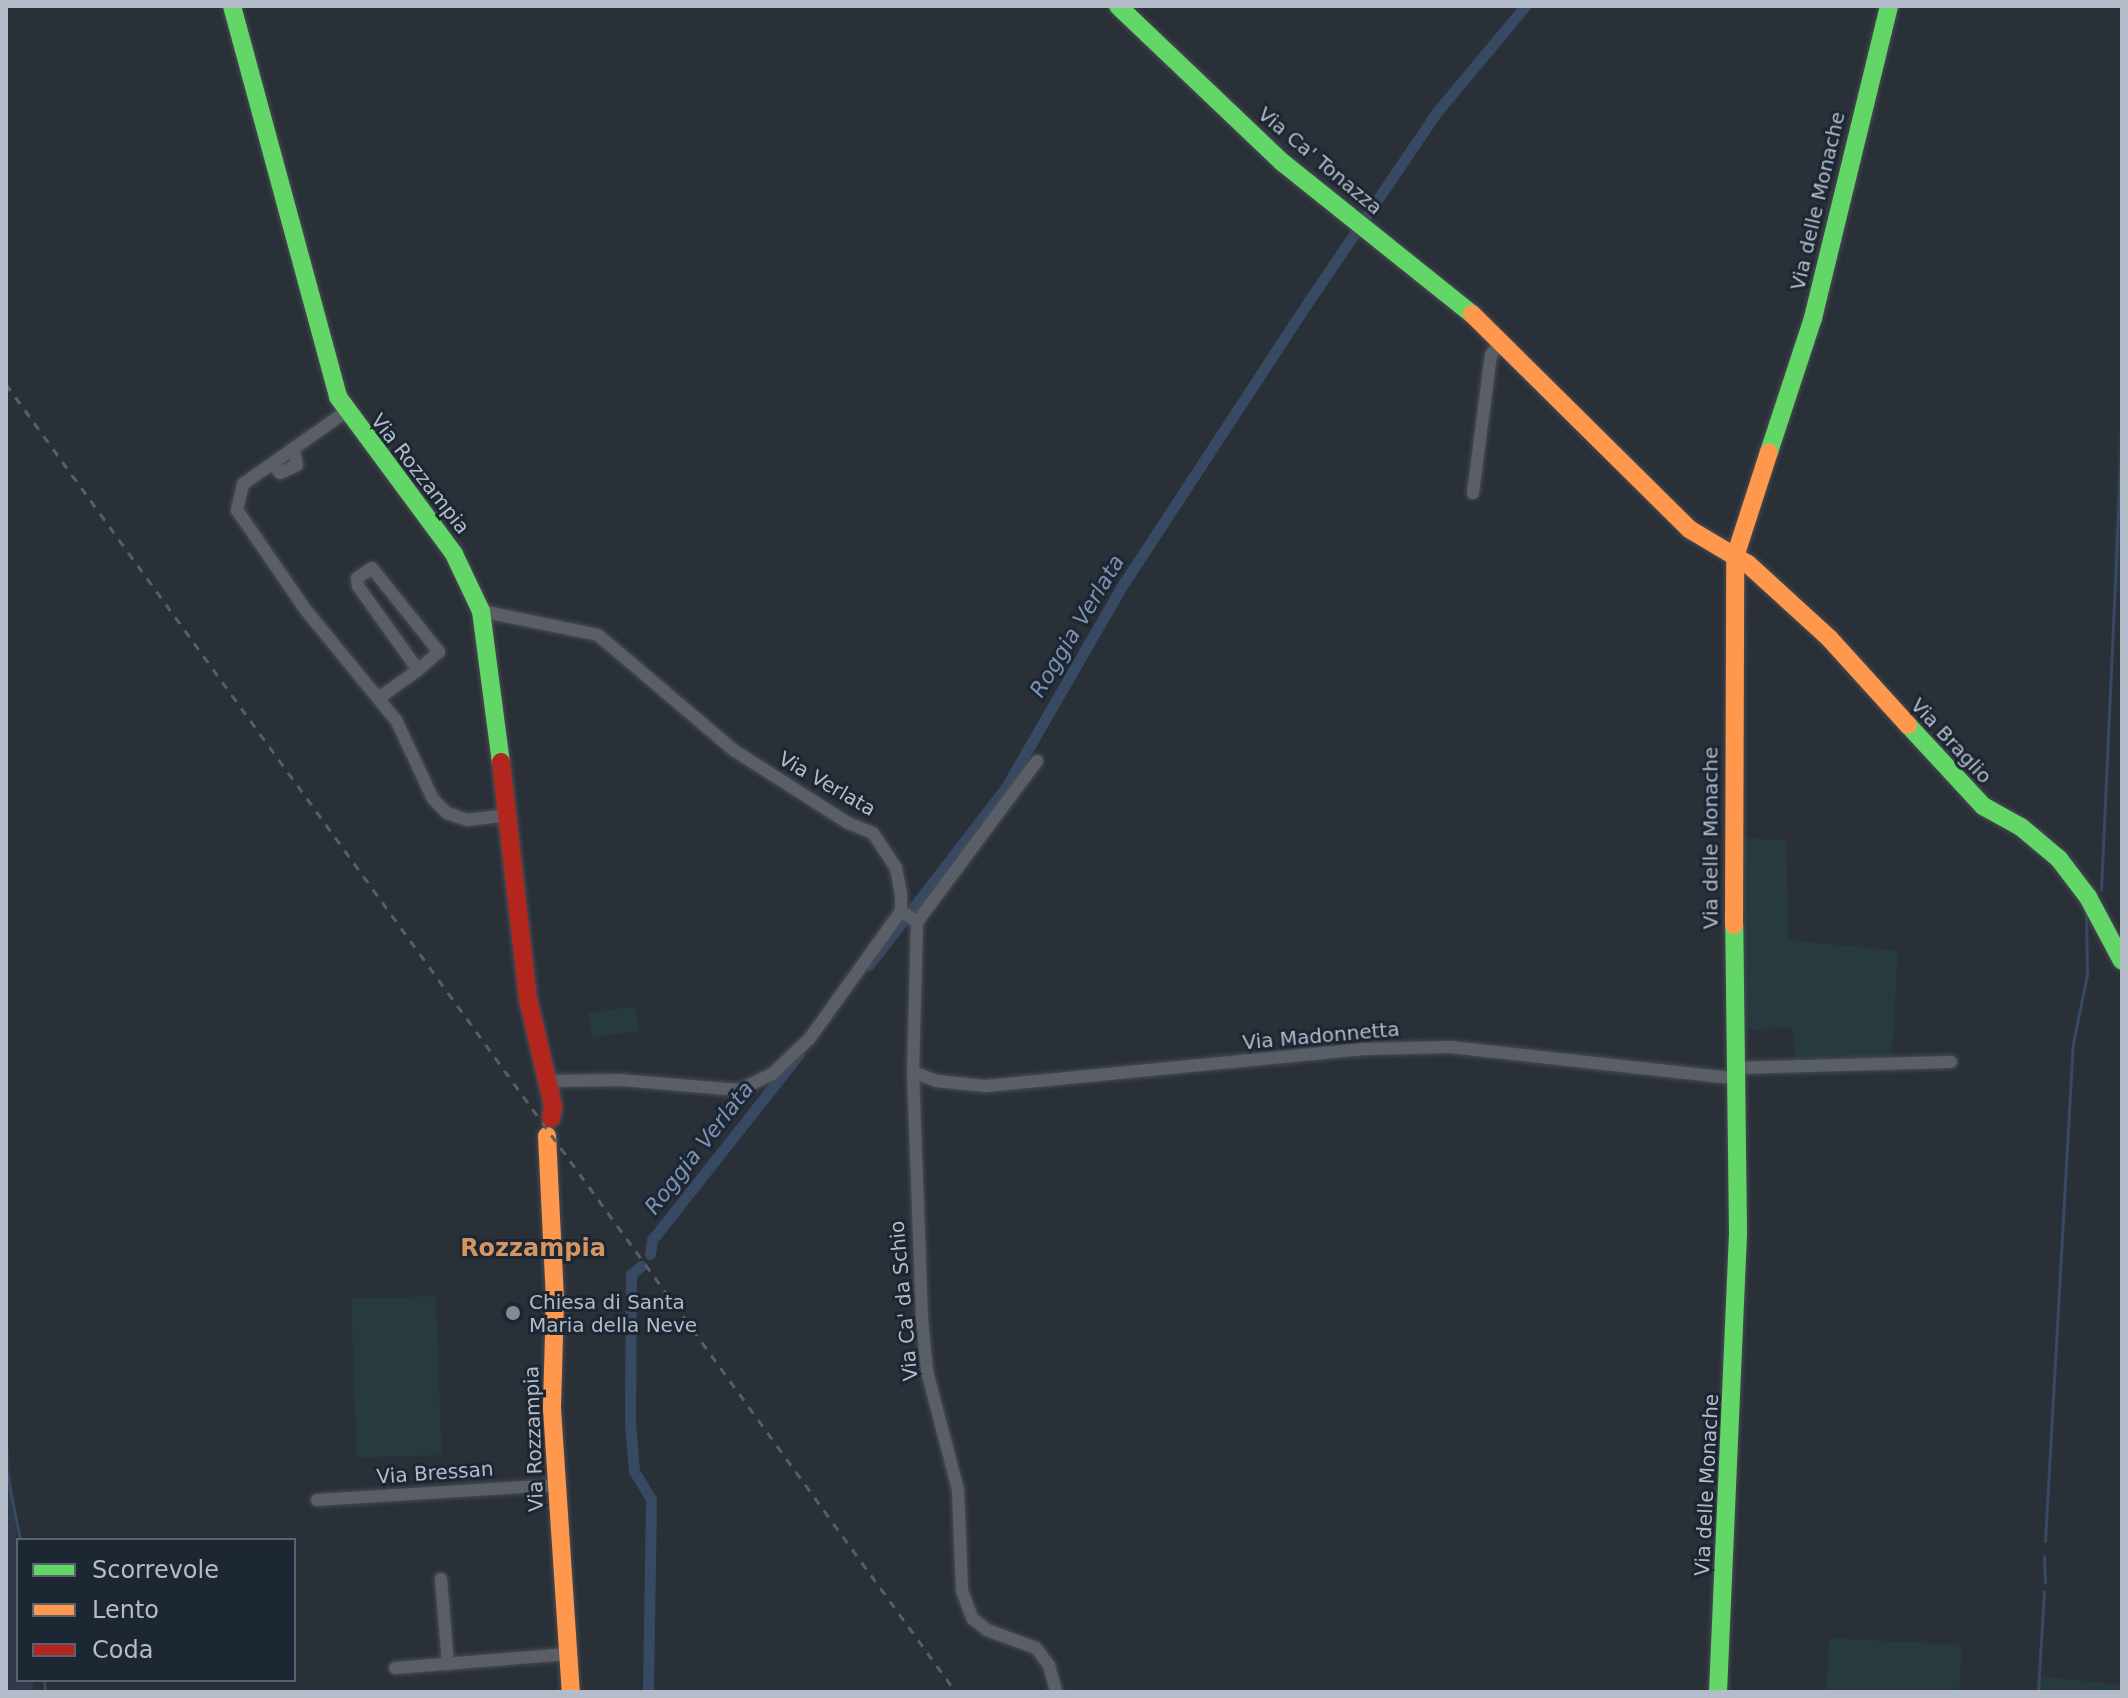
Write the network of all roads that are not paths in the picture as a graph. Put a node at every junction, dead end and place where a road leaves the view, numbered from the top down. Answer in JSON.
{"nodes":[{"id":1,"x":232,"y":6,"type":"edge"},
{"id":2,"x":1118,"y":6,"type":"edge"},
{"id":3,"x":1889,"y":6,"type":"edge"},
{"id":4,"x":1500,"y":342,"type":"junction"},
{"id":5,"x":344,"y":413,"type":"junction"},
{"id":6,"x":1473,"y":493,"type":"dead end"},
{"id":7,"x":1735,"y":557,"type":"junction"},
{"id":8,"x":481,"y":611,"type":"junction"},
{"id":9,"x":418,"y":670,"type":"junction"},
{"id":10,"x":380,"y":697,"type":"junction"},
{"id":11,"x":1037,"y":761,"type":"dead end"},
{"id":12,"x":509,"y":815,"type":"junction"},
{"id":13,"x":908,"y":916,"type":"junction"},
{"id":14,"x":2122,"y":961,"type":"edge"},
{"id":15,"x":1951,"y":1062,"type":"dead end"},
{"id":16,"x":913,"y":1072,"type":"junction"},
{"id":17,"x":1733,"y":1073,"type":"junction"},
{"id":18,"x":547,"y":1081,"type":"junction"},
{"id":19,"x":556,"y":1485,"type":"junction"},
{"id":20,"x":317,"y":1500,"type":"dead end"},
{"id":21,"x":441,"y":1579,"type":"dead end"},
{"id":22,"x":568,"y":1654,"type":"junction"},
{"id":23,"x":448,"y":1664,"type":"junction"},
{"id":24,"x":395,"y":1668,"type":"dead end"},
{"id":25,"x":571,"y":1692,"type":"edge"},
{"id":26,"x":1056,"y":1692,"type":"edge"},
{"id":27,"x":1718,"y":1692,"type":"edge"}],
"edges":[{"from":1,"to":5,"type":"street","name":"Via Rozzampia"},
{"from":2,"to":4,"type":"street","name":"Via Ca' Tonazza"},
{"from":3,"to":7,"type":"street","name":"Via delle Monache"},
{"from":4,"to":6,"type":"street"},
{"from":4,"to":7,"type":"street","name":"Via Ca' Tonazza"},
{"from":5,"to":8,"type":"street","name":"Via Rozzampia"},
{"from":5,"to":10,"type":"street"},
{"from":7,"to":14,"type":"street","name":"Via Braglio"},
{"from":7,"to":17,"type":"street","name":"Via delle Monache"},
{"from":8,"to":12,"type":"street","name":"Via Rozzampia"},
{"from":8,"to":13,"type":"street","name":"Via Verlata"},
{"from":9,"to":9,"type":"street"},
{"from":9,"to":10,"type":"street"},
{"from":10,"to":12,"type":"street"},
{"from":11,"to":13,"type":"street"},
{"from":12,"to":18,"type":"street","name":"Via Rozzampia"},
{"from":13,"to":16,"type":"street","name":"Via Ca' da Schio"},
{"from":13,"to":18,"type":"street"},
{"from":15,"to":17,"type":"street"},
{"from":16,"to":17,"type":"street","name":"Via Madonnetta"},
{"from":16,"to":26,"type":"street","name":"Via Ca' da Schio"},
{"from":17,"to":27,"type":"street","name":"Via delle Monache"},
{"from":18,"to":19,"type":"street","name":"Via Rozzampia"},
{"from":19,"to":20,"type":"street","name":"Via Bressan"},
{"from":19,"to":22,"type":"street","name":"Via Rozzampia"},
{"from":21,"to":23,"type":"street"},
{"from":22,"to":23,"type":"street"},
{"from":22,"to":25,"type":"street","name":"Via Rozzampia"},
{"from":23,"to":24,"type":"street"}]}
